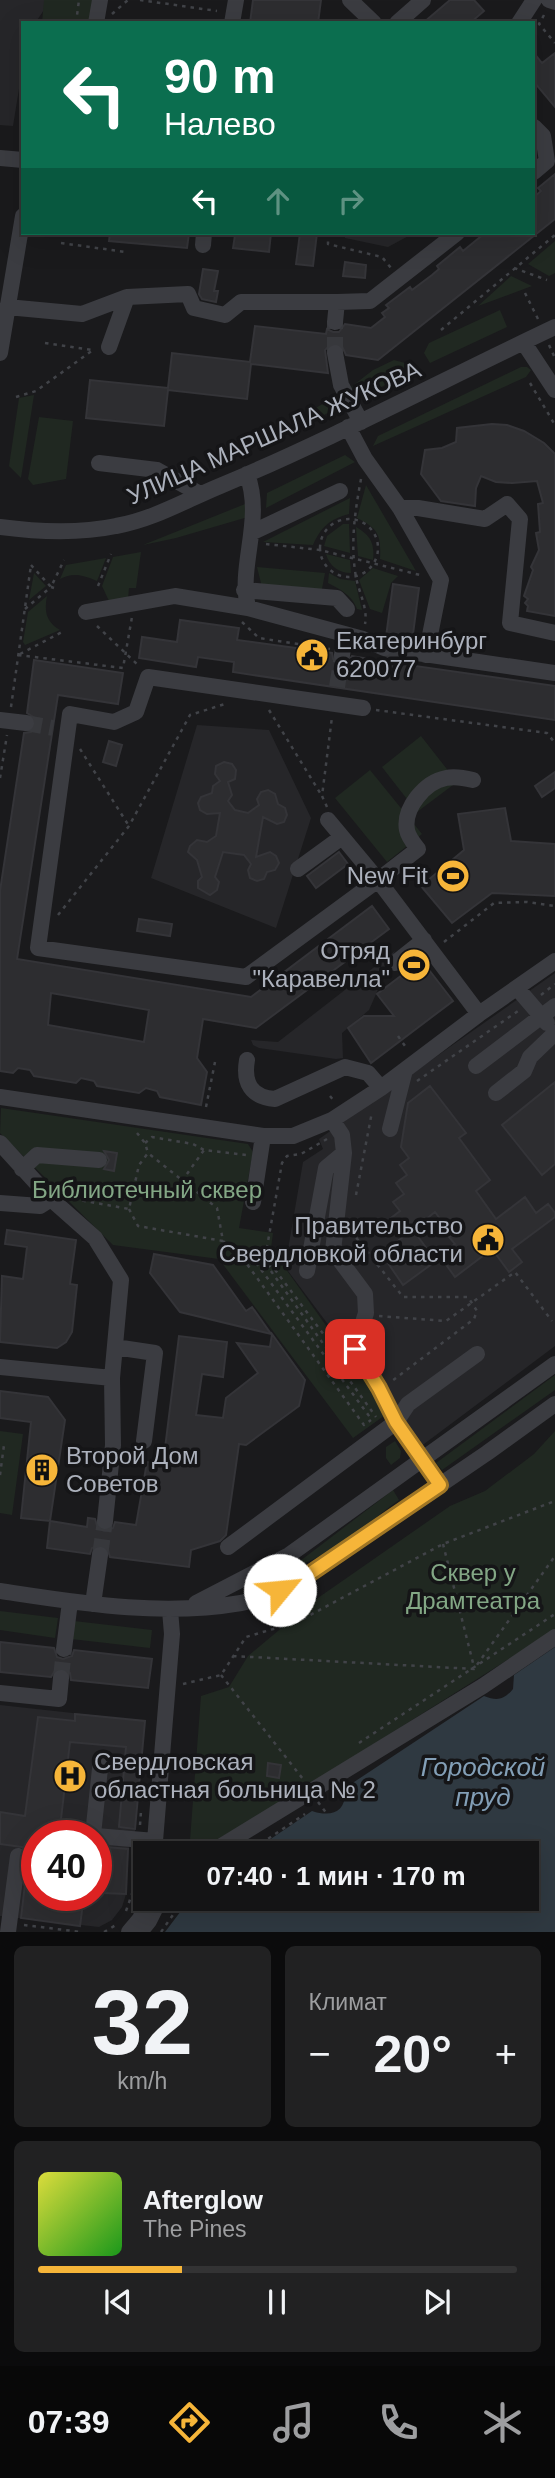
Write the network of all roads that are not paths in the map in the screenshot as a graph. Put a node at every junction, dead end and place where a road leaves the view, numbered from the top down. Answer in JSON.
{"nodes":[{"id":1,"x":100,"y":0,"type":"edge"},
{"id":2,"x":236,"y":0,"type":"edge"},
{"id":3,"x":350,"y":0,"type":"edge"},
{"id":4,"x":423,"y":0,"type":"edge"},
{"id":5,"x":546,"y":3,"type":"edge"},
{"id":6,"x":96,"y":21,"type":"edge"},
{"id":7,"x":232,"y":21,"type":"edge"},
{"id":8,"x":372,"y":21,"type":"edge"},
{"id":9,"x":399,"y":21,"type":"edge"},
{"id":10,"x":522,"y":21,"type":"edge"},
{"id":11,"x":535,"y":128,"type":"edge"},
{"id":12,"x":0,"y":158,"type":"edge"},
{"id":13,"x":21,"y":160,"type":"edge"},
{"id":14,"x":535,"y":171,"type":"edge"},
{"id":15,"x":21,"y":228,"type":"edge"},
{"id":16,"x":454,"y":235,"type":"edge"},
{"id":17,"x":127,"y":297,"type":"junction"},
{"id":18,"x":337,"y":302,"type":"junction"},
{"id":19,"x":8,"y":307,"type":"junction"},
{"id":20,"x":335,"y":322,"type":"tunnel mouth"},
{"id":21,"x":555,"y":327,"type":"edge"},
{"id":22,"x":2,"y":331,"type":"edge"},
{"id":23,"x":524,"y":343,"type":"junction"},
{"id":24,"x":109,"y":347,"type":"dead end"},
{"id":25,"x":0,"y":353,"type":"edge"},
{"id":26,"x":335,"y":353,"type":"tunnel mouth"},
{"id":27,"x":555,"y":390,"type":"edge"},
{"id":28,"x":355,"y":424,"type":"junction"},
{"id":29,"x":99,"y":463,"type":"dead end"},
{"id":30,"x":247,"y":474,"type":"junction"},
{"id":31,"x":340,"y":491,"type":"dead end"},
{"id":32,"x":200,"y":494,"type":"junction"},
{"id":33,"x":401,"y":508,"type":"junction"},
{"id":34,"x":0,"y":527,"type":"edge"},
{"id":35,"x":252,"y":538,"type":"junction"},
{"id":36,"x":244,"y":590,"type":"junction"},
{"id":37,"x":347,"y":609,"type":"dead end"},
{"id":38,"x":86,"y":612,"type":"dead end"},
{"id":39,"x":243,"y":614,"type":"junction"},
{"id":40,"x":555,"y":633,"type":"edge"},
{"id":41,"x":384,"y":648,"type":"tunnel mouth"},
{"id":42,"x":555,"y":673,"type":"edge"},
{"id":43,"x":363,"y":708,"type":"road end"},
{"id":44,"x":5,"y":720,"type":"edge"},
{"id":45,"x":26,"y":723,"type":"tunnel mouth"},
{"id":46,"x":473,"y":780,"type":"dead end"},
{"id":47,"x":327,"y":813,"type":"road end"},
{"id":48,"x":342,"y":837,"type":"junction"},
{"id":49,"x":298,"y":869,"type":"dead end"},
{"id":50,"x":377,"y":880,"type":"junction"},
{"id":51,"x":431,"y":943,"type":"junction"},
{"id":52,"x":555,"y":961,"type":"edge"},
{"id":53,"x":395,"y":963,"type":"dead end"},
{"id":54,"x":517,"y":988,"type":"junction"},
{"id":55,"x":548,"y":1011,"type":"edge"},
{"id":56,"x":479,"y":1014,"type":"junction"},
{"id":57,"x":555,"y":1032,"type":"edge"},
{"id":58,"x":247,"y":1060,"type":"dead end"},
{"id":59,"x":476,"y":1066,"type":"dead end"},
{"id":60,"x":405,"y":1070,"type":"junction"},
{"id":61,"x":381,"y":1088,"type":"junction"},
{"id":62,"x":496,"y":1093,"type":"dead end"},
{"id":63,"x":0,"y":1097,"type":"edge"},
{"id":64,"x":332,"y":1120,"type":"junction"},
{"id":65,"x":390,"y":1129,"type":"dead end"},
{"id":66,"x":263,"y":1136,"type":"junction"},
{"id":67,"x":0,"y":1143,"type":"edge"},
{"id":68,"x":344,"y":1153,"type":"junction"},
{"id":69,"x":99,"y":1160,"type":"dead end"},
{"id":70,"x":22,"y":1169,"type":"junction"},
{"id":71,"x":59,"y":1199,"type":"junction"},
{"id":72,"x":253,"y":1202,"type":"dead end"},
{"id":73,"x":0,"y":1203,"type":"edge"},
{"id":74,"x":307,"y":1271,"type":"dead end"},
{"id":75,"x":115,"y":1347,"type":"junction"},
{"id":76,"x":477,"y":1354,"type":"dead end"},
{"id":77,"x":555,"y":1364,"type":"edge"},
{"id":78,"x":0,"y":1367,"type":"edge"},
{"id":79,"x":112,"y":1378,"type":"junction"},
{"id":80,"x":555,"y":1404,"type":"edge"},
{"id":81,"x":396,"y":1422,"type":"junction"},
{"id":82,"x":144,"y":1441,"type":"dead end"},
{"id":83,"x":422,"y":1460,"type":"junction"},
{"id":84,"x":440,"y":1485,"type":"junction"},
{"id":85,"x":104,"y":1521,"type":"tunnel mouth"},
{"id":86,"x":228,"y":1548,"type":"dead end"},
{"id":87,"x":100,"y":1555,"type":"tunnel mouth"},
{"id":88,"x":0,"y":1591,"type":"edge"},
{"id":89,"x":70,"y":1602,"type":"junction"},
{"id":90,"x":93,"y":1604,"type":"junction"},
{"id":91,"x":188,"y":1607,"type":"junction"},
{"id":92,"x":170,"y":1610,"type":"junction"},
{"id":93,"x":555,"y":1637,"type":"edge"},
{"id":94,"x":64,"y":1649,"type":"tunnel mouth"},
{"id":95,"x":61,"y":1678,"type":"tunnel mouth"},
{"id":96,"x":0,"y":1693,"type":"edge"},
{"id":97,"x":101,"y":1759,"type":"dead end"},
{"id":98,"x":95,"y":1820,"type":"edge"},
{"id":99,"x":112,"y":1838,"type":"edge"},
{"id":100,"x":140,"y":1841,"type":"edge"},
{"id":101,"x":155,"y":1841,"type":"edge"},
{"id":102,"x":230,"y":1841,"type":"edge"},
{"id":103,"x":18,"y":1856,"type":"dead end"},
{"id":104,"x":143,"y":1911,"type":"edge"},
{"id":105,"x":154,"y":1911,"type":"edge"},
{"id":106,"x":124,"y":1927,"type":"edge"},
{"id":107,"x":9,"y":1928,"type":"edge"},
{"id":108,"x":141,"y":1932,"type":"edge"}],
"edges":[{"from":1,"to":6,"type":"street"},
{"from":2,"to":7,"type":"street"},
{"from":3,"to":8,"type":"street"},
{"from":4,"to":9,"type":"street"},
{"from":5,"to":10,"type":"street"},
{"from":11,"to":14,"type":"street"},
{"from":12,"to":13,"type":"street"},
{"from":15,"to":19,"type":"street"},
{"from":16,"to":18,"type":"street"},
{"from":17,"to":18,"type":"street"},
{"from":17,"to":19,"type":"street"},
{"from":17,"to":24,"type":"street"},
{"from":18,"to":20,"type":"street"},
{"from":19,"to":22,"type":"street"},
{"from":21,"to":23,"type":"street","name":"УЛИЦА МАРШАЛА ЖУКОВА"},
{"from":22,"to":25,"type":"street"},
{"from":23,"to":27,"type":"street"},
{"from":23,"to":28,"type":"street","name":"УЛИЦА МАРШАЛА ЖУКОВА"},
{"from":26,"to":28,"type":"street"},
{"from":28,"to":30,"type":"street","name":"УЛИЦА МАРШАЛА ЖУКОВА"},
{"from":28,"to":33,"type":"street"},
{"from":29,"to":32,"type":"street"},
{"from":30,"to":32,"type":"street","name":"УЛИЦА МАРШАЛА ЖУКОВА"},
{"from":30,"to":35,"type":"street"},
{"from":31,"to":35,"type":"street"},
{"from":32,"to":34,"type":"street","name":"УЛИЦА МАРШАЛА ЖУКОВА"},
{"from":33,"to":40,"type":"street"},
{"from":33,"to":42,"type":"street"},
{"from":35,"to":36,"type":"street"},
{"from":36,"to":37,"type":"street"},
{"from":36,"to":39,"type":"street"},
{"from":38,"to":39,"type":"street"},
{"from":39,"to":41,"type":"street"},
{"from":43,"to":50,"type":"street"},
{"from":44,"to":45,"type":"street"},
{"from":46,"to":50,"type":"street"},
{"from":47,"to":48,"type":"street"},
{"from":48,"to":49,"type":"street"},
{"from":48,"to":50,"type":"street"},
{"from":50,"to":51,"type":"street"},
{"from":51,"to":53,"type":"street"},
{"from":51,"to":56,"type":"street"},
{"from":52,"to":54,"type":"street"},
{"from":54,"to":55,"type":"street"},
{"from":54,"to":56,"type":"street"},
{"from":55,"to":57,"type":"street"},
{"from":55,"to":59,"type":"street"},
{"from":56,"to":60,"type":"street"},
{"from":57,"to":62,"type":"street"},
{"from":58,"to":61,"type":"street"},
{"from":60,"to":61,"type":"street"},
{"from":60,"to":65,"type":"street"},
{"from":61,"to":64,"type":"street"},
{"from":63,"to":66,"type":"street"},
{"from":64,"to":66,"type":"street"},
{"from":64,"to":68,"type":"street"},
{"from":66,"to":72,"type":"street"},
{"from":67,"to":70,"type":"street"},
{"from":68,"to":74,"type":"street"},
{"from":68,"to":81,"type":"street"},
{"from":69,"to":70,"type":"street"},
{"from":70,"to":71,"type":"street"},
{"from":71,"to":73,"type":"street"},
{"from":71,"to":75,"type":"street"},
{"from":75,"to":79,"type":"street"},
{"from":75,"to":82,"type":"street"},
{"from":76,"to":81,"type":"street"},
{"from":77,"to":83,"type":"street"},
{"from":78,"to":79,"type":"street"},
{"from":79,"to":85,"type":"street"},
{"from":80,"to":84,"type":"street"},
{"from":81,"to":83,"type":"street"},
{"from":81,"to":86,"type":"street"},
{"from":83,"to":84,"type":"street"},
{"from":83,"to":91,"type":"street"},
{"from":84,"to":91,"type":"street"},
{"from":87,"to":90,"type":"street"},
{"from":88,"to":89,"type":"street"},
{"from":89,"to":90,"type":"street"},
{"from":89,"to":94,"type":"street"},
{"from":90,"to":92,"type":"street"},
{"from":91,"to":92,"type":"street"},
{"from":92,"to":101,"type":"street"},
{"from":93,"to":102,"type":"street"},
{"from":95,"to":96,"type":"street"},
{"from":97,"to":98,"type":"street"},
{"from":99,"to":100,"type":"street"},
{"from":103,"to":107,"type":"street"},
{"from":104,"to":106,"type":"street"},
{"from":105,"to":108,"type":"street"}]}
